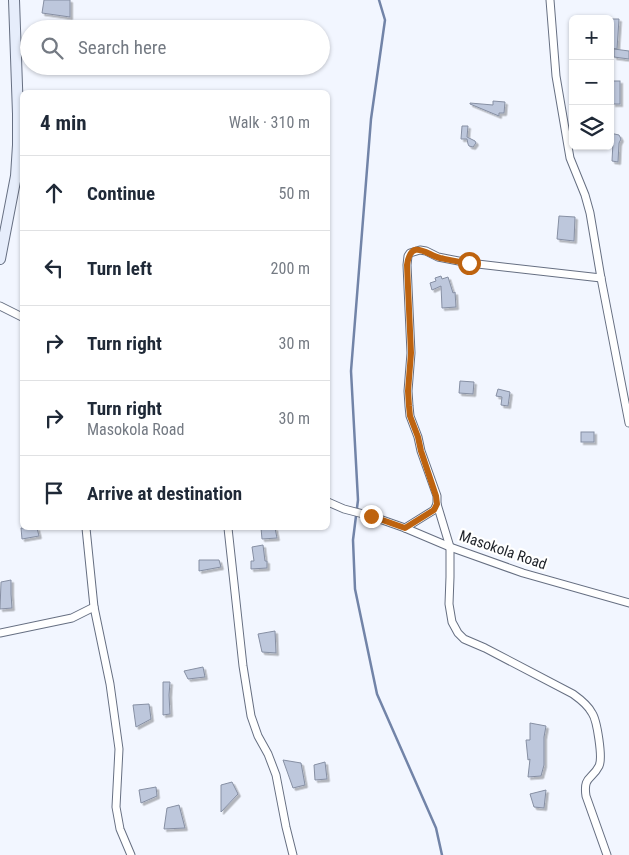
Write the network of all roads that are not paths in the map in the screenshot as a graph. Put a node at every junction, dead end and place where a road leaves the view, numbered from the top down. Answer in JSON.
{"nodes":[{"id":1,"x":14,"y":0,"type":"edge"},
{"id":2,"x":550,"y":0,"type":"edge"},
{"id":3,"x":0,"y":259,"type":"edge"},
{"id":4,"x":601,"y":278,"type":"junction"},
{"id":5,"x":0,"y":306,"type":"edge"},
{"id":6,"x":20,"y":316,"type":"edge"},
{"id":7,"x":629,"y":424,"type":"edge"},
{"id":8,"x":330,"y":503,"type":"edge"},
{"id":9,"x":437,"y":504,"type":"junction"},
{"id":10,"x":405,"y":528,"type":"junction"},
{"id":11,"x":86,"y":530,"type":"edge"},
{"id":12,"x":228,"y":530,"type":"edge"},
{"id":13,"x":450,"y":547,"type":"junction"},
{"id":14,"x":629,"y":602,"type":"edge"},
{"id":15,"x":94,"y":607,"type":"junction"},
{"id":16,"x":0,"y":632,"type":"edge"},
{"id":17,"x":130,"y":855,"type":"edge"},
{"id":18,"x":293,"y":855,"type":"edge"},
{"id":19,"x":607,"y":855,"type":"edge"}],
"edges":[{"from":1,"to":3,"type":"street"},
{"from":2,"to":4,"type":"street"},
{"from":4,"to":7,"type":"street"},
{"from":4,"to":9,"type":"street"},
{"from":5,"to":6,"type":"street"},
{"from":8,"to":10,"type":"street","name":"Masokola Road"},
{"from":9,"to":10,"type":"street"},
{"from":9,"to":13,"type":"street"},
{"from":10,"to":13,"type":"street","name":"Masokola Road"},
{"from":11,"to":15,"type":"street"},
{"from":12,"to":18,"type":"street"},
{"from":13,"to":14,"type":"street","name":"Masokola Road"},
{"from":13,"to":19,"type":"street"},
{"from":15,"to":16,"type":"street"},
{"from":15,"to":17,"type":"street"}]}
